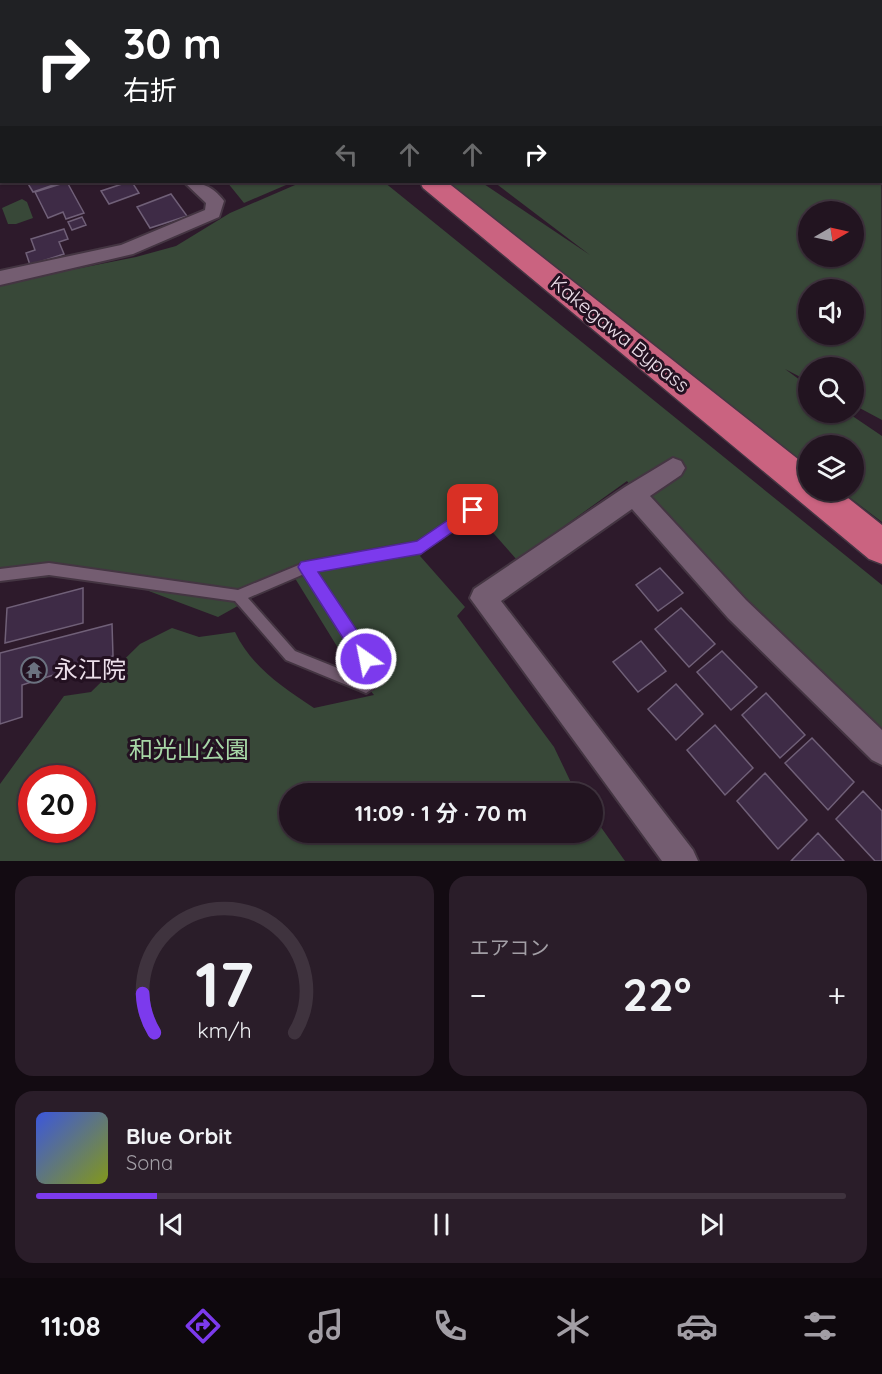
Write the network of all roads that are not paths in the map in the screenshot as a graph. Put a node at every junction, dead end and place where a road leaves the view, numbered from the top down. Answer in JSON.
{"nodes":[{"id":1,"x":193,"y":183,"type":"edge"},
{"id":2,"x":433,"y":183,"type":"edge"},
{"id":3,"x":0,"y":278,"type":"edge"},
{"id":4,"x":673,"y":468,"type":"dead end"},
{"id":5,"x":798,"y":480,"type":"edge"},
{"id":6,"x":633,"y":494,"type":"junction"},
{"id":7,"x":826,"y":501,"type":"edge"},
{"id":8,"x":473,"y":510,"type":"dead end"},
{"id":9,"x":882,"y":547,"type":"edge"},
{"id":10,"x":306,"y":567,"type":"junction"},
{"id":11,"x":0,"y":575,"type":"edge"},
{"id":12,"x":238,"y":596,"type":"junction"},
{"id":13,"x":882,"y":750,"type":"edge"},
{"id":14,"x":682,"y":861,"type":"edge"}],
"edges":[{"from":1,"to":3,"type":"street"},
{"from":2,"to":5,"type":"highway","name":"Kakegawa Bypass"},
{"from":4,"to":6,"type":"street"},
{"from":6,"to":13,"type":"street"},
{"from":6,"to":14,"type":"street"},
{"from":7,"to":9,"type":"highway"},
{"from":8,"to":10,"type":"lane"},
{"from":10,"to":12,"type":"lane"},
{"from":10,"to":12,"type":"lane"},
{"from":11,"to":12,"type":"lane"}]}
